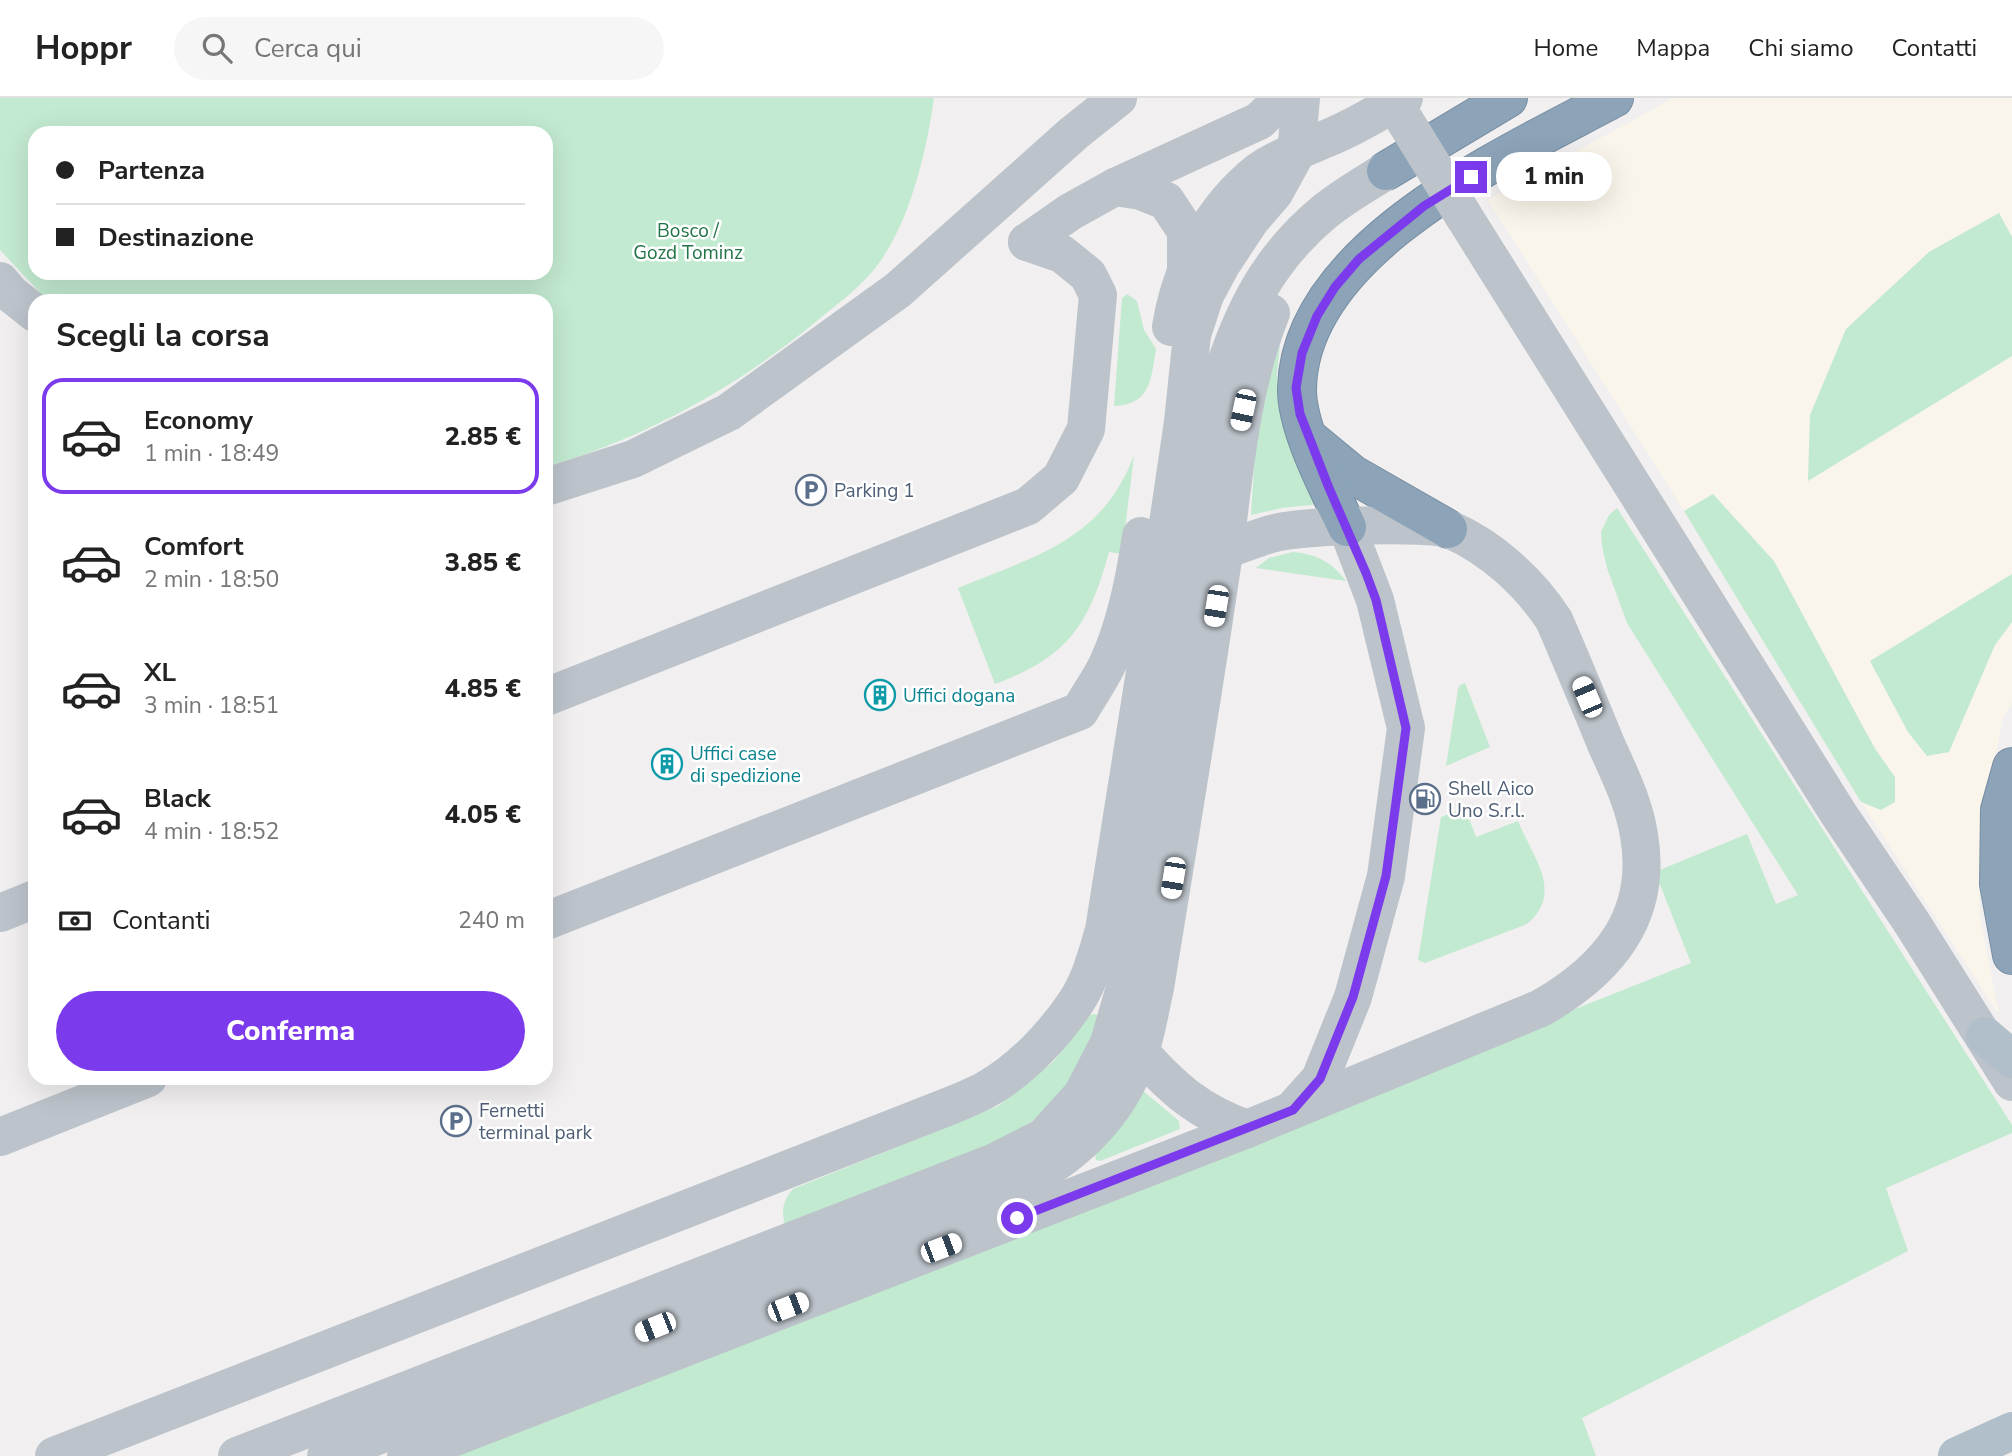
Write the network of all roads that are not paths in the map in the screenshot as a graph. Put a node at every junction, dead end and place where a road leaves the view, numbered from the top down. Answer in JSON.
{"nodes":[{"id":1,"x":1118,"y":98,"type":"edge"},
{"id":2,"x":1283,"y":98,"type":"edge"},
{"id":3,"x":1301,"y":98,"type":"edge"},
{"id":4,"x":1391,"y":98,"type":"edge"},
{"id":5,"x":1404,"y":98,"type":"edge"},
{"id":6,"x":1508,"y":98,"type":"edge"},
{"id":7,"x":1614,"y":98,"type":"edge"},
{"id":8,"x":1296,"y":153,"type":"junction"},
{"id":9,"x":1386,"y":171,"type":"junction"},
{"id":10,"x":1115,"y":187,"type":"junction"},
{"id":11,"x":1186,"y":270,"type":"junction"},
{"id":12,"x":0,"y":281,"type":"edge"},
{"id":13,"x":28,"y":307,"type":"edge"},
{"id":14,"x":1308,"y":438,"type":"junction"},
{"id":15,"x":553,"y":485,"type":"edge"},
{"id":16,"x":1347,"y":527,"type":"junction"},
{"id":17,"x":1448,"y":529,"type":"junction"},
{"id":18,"x":1224,"y":550,"type":"junction"},
{"id":19,"x":553,"y":694,"type":"edge"},
{"id":20,"x":2012,"y":767,"type":"edge"},
{"id":21,"x":28,"y":902,"type":"edge"},
{"id":22,"x":0,"y":913,"type":"edge"},
{"id":23,"x":553,"y":918,"type":"edge"},
{"id":24,"x":2012,"y":955,"type":"edge"},
{"id":25,"x":1998,"y":1047,"type":"edge"},
{"id":26,"x":1140,"y":1052,"type":"junction"},
{"id":27,"x":2012,"y":1082,"type":"edge"},
{"id":28,"x":130,"y":1085,"type":"edge"},
{"id":29,"x":1293,"y":1110,"type":"junction"},
{"id":30,"x":1247,"y":1129,"type":"junction"},
{"id":31,"x":0,"y":1137,"type":"edge"},
{"id":32,"x":2012,"y":1432,"type":"edge"},
{"id":33,"x":54,"y":1456,"type":"edge"},
{"id":34,"x":237,"y":1456,"type":"edge"},
{"id":35,"x":326,"y":1456,"type":"edge"},
{"id":36,"x":406,"y":1456,"type":"edge"},
{"id":37,"x":1958,"y":1456,"type":"edge"}],
"edges":[{"from":1,"to":15,"type":"street"},
{"from":2,"to":10,"type":"street"},
{"from":3,"to":8,"type":"street"},
{"from":4,"to":25,"type":"street","bridge":true},
{"from":5,"to":8,"type":"street"},
{"from":6,"to":9,"type":"highway"},
{"from":7,"to":14,"type":"highway"},
{"from":8,"to":11,"type":"street"},
{"from":8,"to":33,"type":"street"},
{"from":9,"to":18,"type":"street"},
{"from":9,"to":34,"type":"street"},
{"from":10,"to":11,"type":"street"},
{"from":10,"to":19,"type":"street"},
{"from":11,"to":23,"type":"street"},
{"from":12,"to":13,"type":"street"},
{"from":14,"to":16,"type":"highway"},
{"from":14,"to":17,"type":"highway"},
{"from":16,"to":17,"type":"street"},
{"from":16,"to":18,"type":"street"},
{"from":16,"to":29,"type":"street"},
{"from":17,"to":29,"type":"street"},
{"from":18,"to":26,"type":"street"},
{"from":20,"to":24,"type":"highway"},
{"from":21,"to":22,"type":"street"},
{"from":25,"to":27,"type":"street"},
{"from":26,"to":30,"type":"street"},
{"from":26,"to":35,"type":"street"},
{"from":28,"to":31,"type":"street"},
{"from":29,"to":30,"type":"street"},
{"from":30,"to":36,"type":"street"},
{"from":32,"to":37,"type":"main road"}]}
